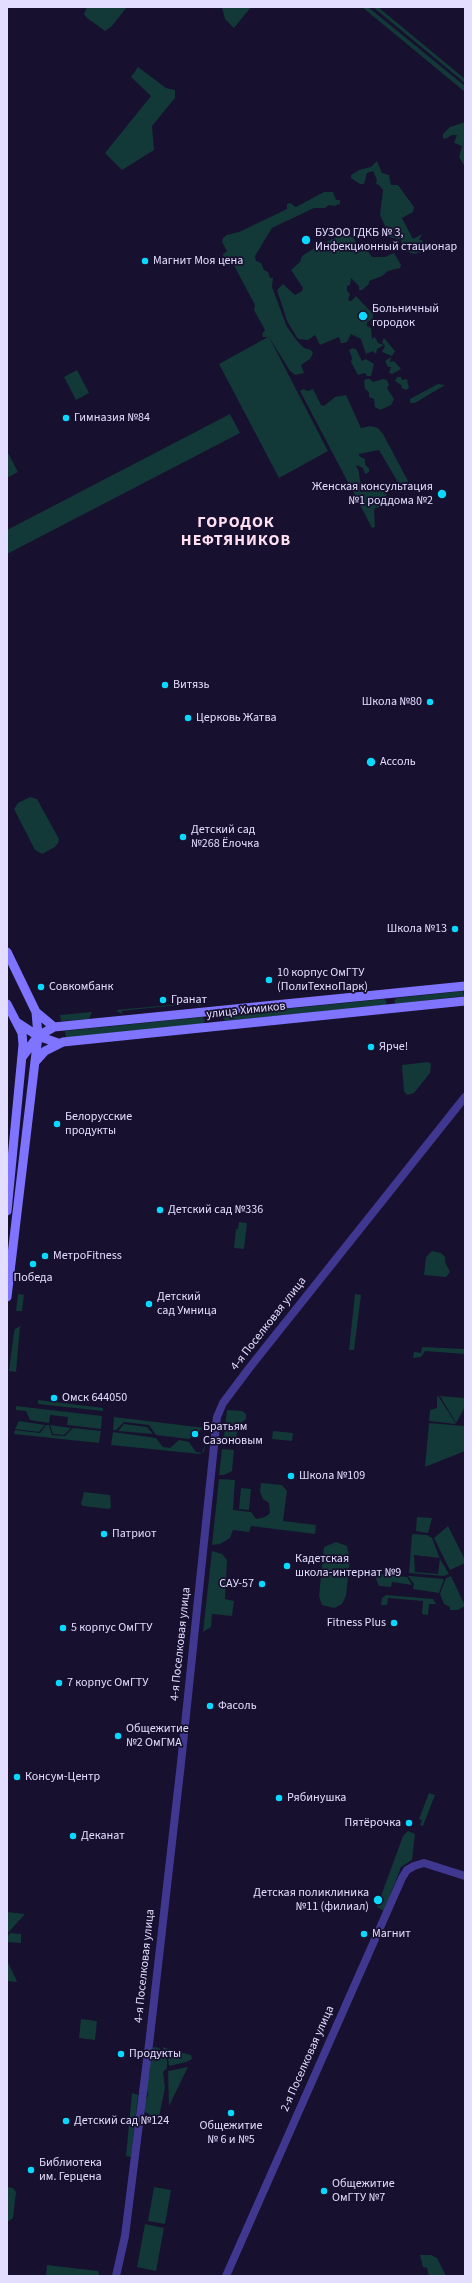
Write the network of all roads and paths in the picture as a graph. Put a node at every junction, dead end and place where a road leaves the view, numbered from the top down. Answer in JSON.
{"nodes":[{"id":1,"x":7,"y":952,"type":"edge"},
{"id":2,"x":465,"y":986,"type":"edge"},
{"id":3,"x":389,"y":992,"type":"junction"},
{"id":4,"x":465,"y":1000,"type":"edge"},
{"id":5,"x":7,"y":1004,"type":"edge"},
{"id":6,"x":390,"y":1008,"type":"junction"},
{"id":7,"x":36,"y":1012,"type":"junction"},
{"id":8,"x":17,"y":1022,"type":"junction"},
{"id":9,"x":54,"y":1027,"type":"junction"},
{"id":10,"x":38,"y":1036,"type":"junction"},
{"id":11,"x":58,"y":1043,"type":"junction"},
{"id":12,"x":23,"y":1056,"type":"junction"},
{"id":13,"x":36,"y":1061,"type":"junction"},
{"id":14,"x":465,"y":1097,"type":"edge"},
{"id":15,"x":7,"y":1211,"type":"edge"},
{"id":16,"x":7,"y":1297,"type":"edge"},
{"id":17,"x":465,"y":1876,"type":"edge"},
{"id":18,"x":116,"y":2276,"type":"edge"},
{"id":19,"x":226,"y":2276,"type":"edge"}],
"edges":[{"from":1,"to":7,"type":"main road"},
{"from":2,"to":3,"type":"main road","name":"улица Химиков"},
{"from":3,"to":6,"type":"main road"},
{"from":3,"to":9,"type":"main road","name":"улица Химиков"},
{"from":4,"to":6,"type":"main road","name":"улица Химиков"},
{"from":5,"to":8,"type":"main road"},
{"from":6,"to":11,"type":"main road","name":"улица Химиков"},
{"from":7,"to":9,"type":"main road"},
{"from":7,"to":10,"type":"main road"},
{"from":8,"to":10,"type":"main road"},
{"from":8,"to":12,"type":"main road"},
{"from":9,"to":10,"type":"main road","name":"улица Химиков"},
{"from":10,"to":11,"type":"main road"},
{"from":10,"to":12,"type":"main road","name":"улица Химиков"},
{"from":10,"to":13,"type":"main road"},
{"from":11,"to":13,"type":"main road"},
{"from":12,"to":15,"type":"main road"},
{"from":13,"to":16,"type":"main road"},
{"from":14,"to":18,"type":"street","name":"4-я Поселковая улица"},
{"from":17,"to":19,"type":"street","name":"2-я Поселковая улица"}]}
